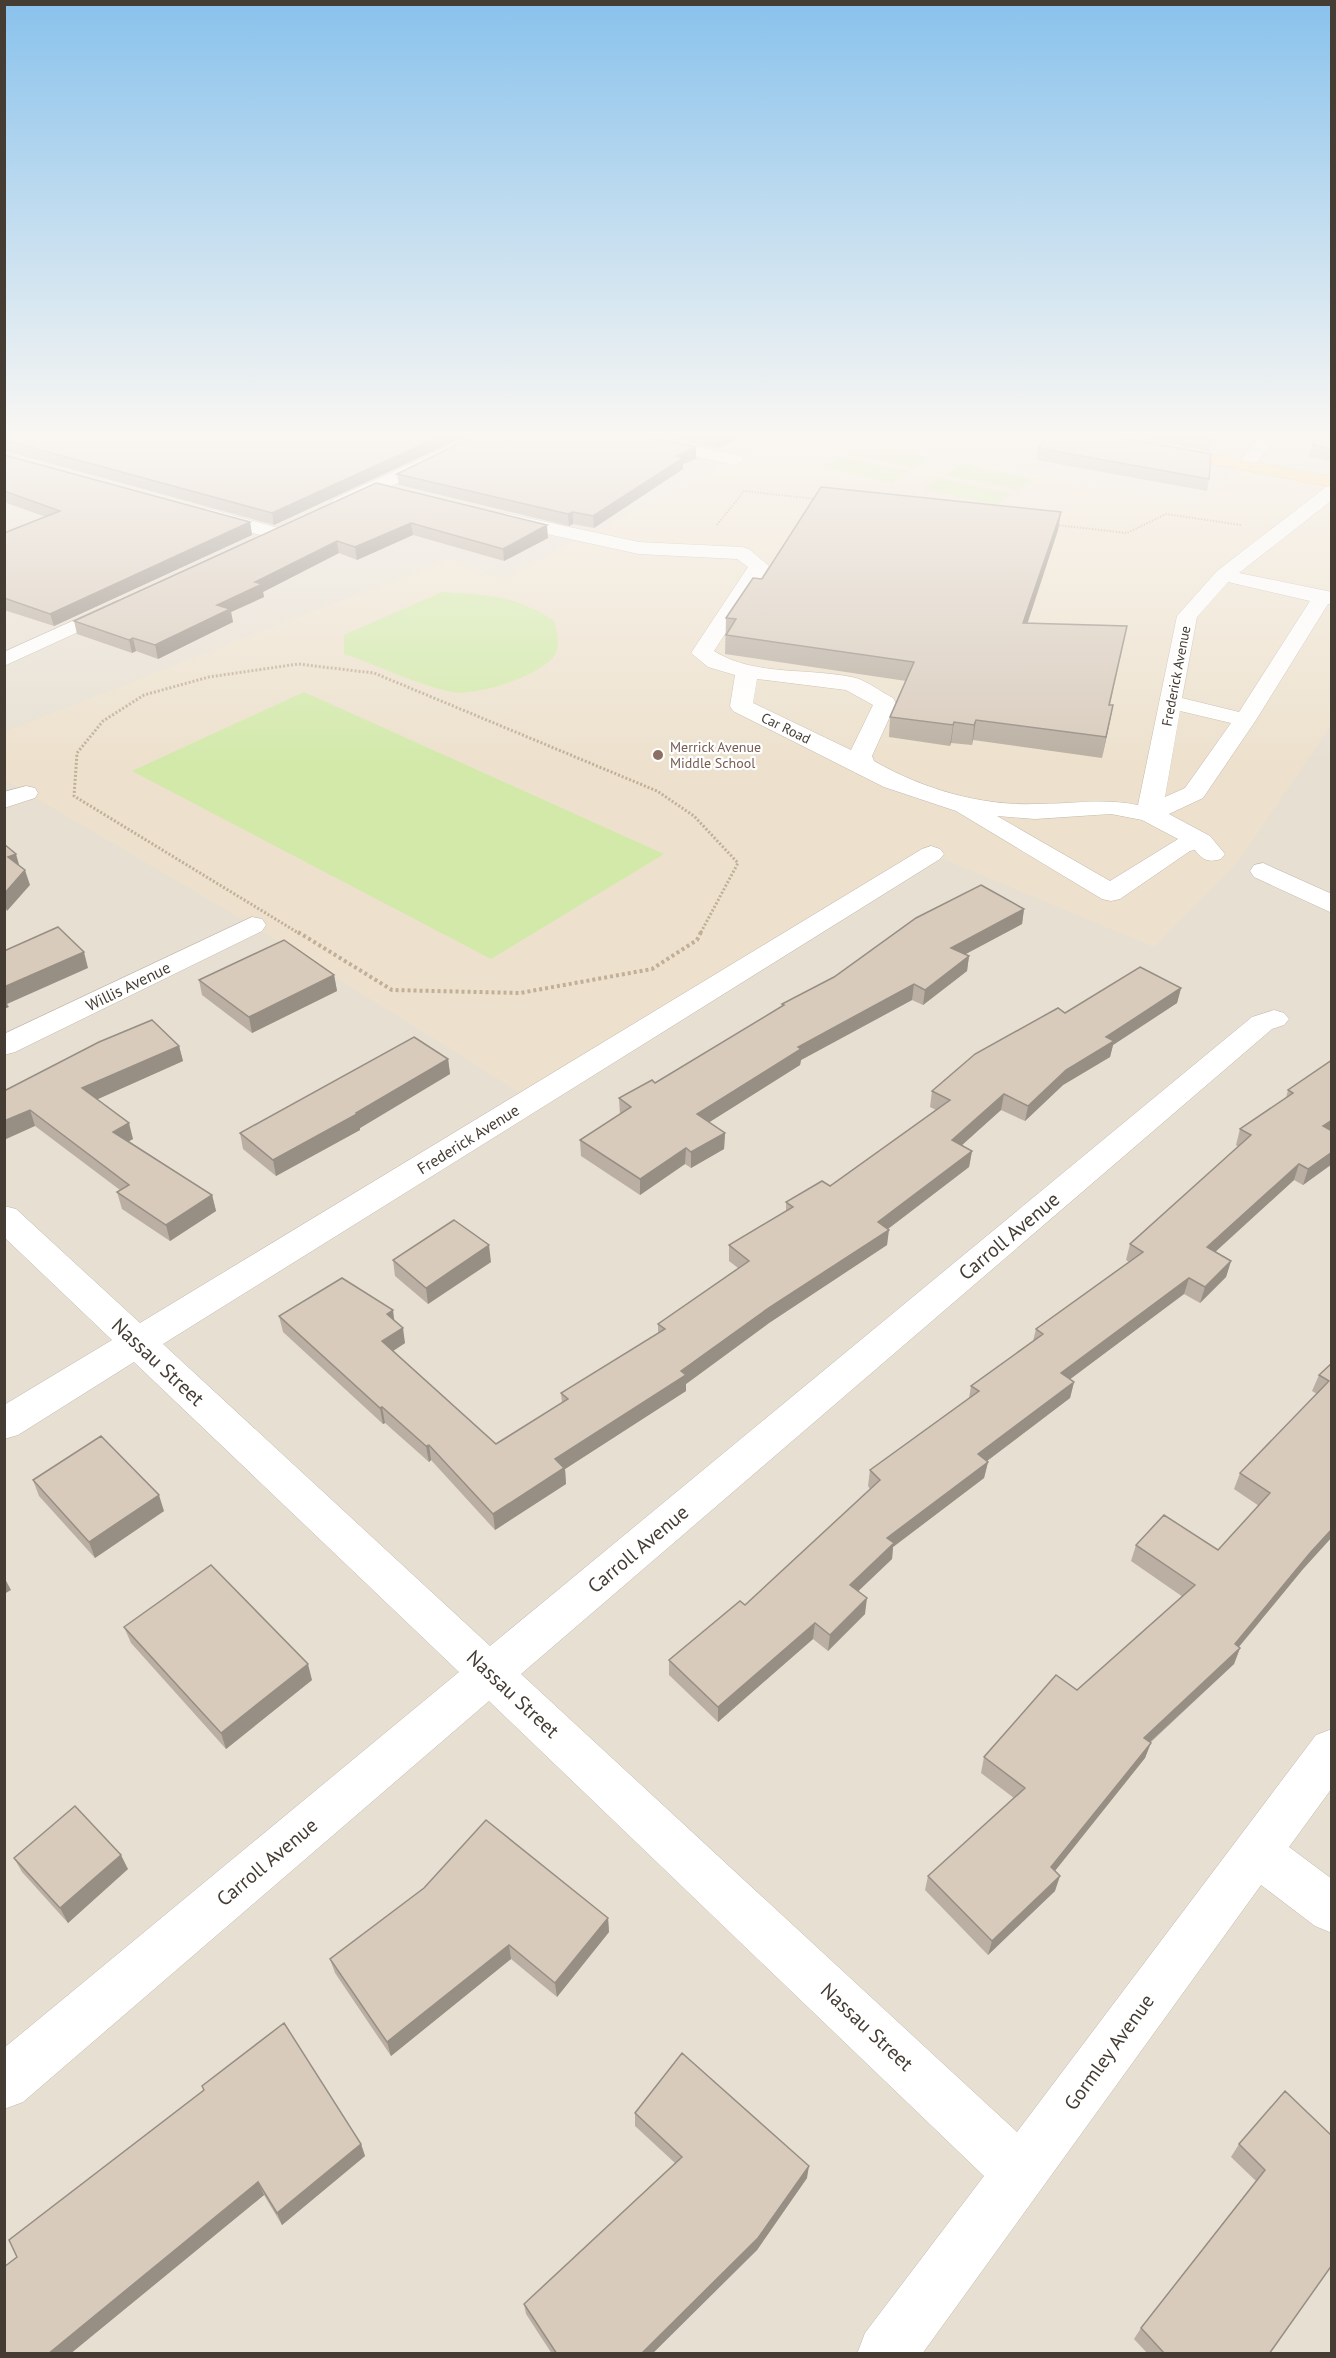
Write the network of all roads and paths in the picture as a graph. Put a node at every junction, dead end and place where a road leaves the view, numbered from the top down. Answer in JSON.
{"nodes":[{"id":1,"x":616,"y":544,"type":"edge"},
{"id":2,"x":702,"y":544,"type":"edge"},
{"id":3,"x":1264,"y":544,"type":"edge"},
{"id":4,"x":696,"y":551,"type":"junction"},
{"id":5,"x":1224,"y":575,"type":"junction"},
{"id":6,"x":1327,"y":598,"type":"edge"},
{"id":7,"x":134,"y":599,"type":"edge"},
{"id":8,"x":8,"y":655,"type":"edge"},
{"id":9,"x":747,"y":671,"type":"junction"},
{"id":10,"x":144,"y":695,"type":"joint"},
{"id":11,"x":1171,"y":702,"type":"junction"},
{"id":12,"x":1245,"y":720,"type":"junction"},
{"id":13,"x":863,"y":765,"type":"junction"},
{"id":14,"x":960,"y":805,"type":"junction"},
{"id":15,"x":1149,"y":814,"type":"junction"},
{"id":16,"x":932,"y":854,"type":"dead end"},
{"id":17,"x":1263,"y":871,"type":"dead end"},
{"id":18,"x":1332,"y":905,"type":"edge"},
{"id":19,"x":252,"y":926,"type":"dead end"},
{"id":20,"x":1274,"y":1019,"type":"dead end"},
{"id":21,"x":4,"y":1046,"type":"edge"},
{"id":22,"x":4,"y":1217,"type":"edge"},
{"id":23,"x":138,"y":1342,"type":"junction"},
{"id":24,"x":4,"y":1424,"type":"edge"},
{"id":25,"x":490,"y":1674,"type":"junction"},
{"id":26,"x":1332,"y":1750,"type":"edge"},
{"id":27,"x":1257,"y":1852,"type":"junction"},
{"id":28,"x":1332,"y":1909,"type":"edge"},
{"id":29,"x":4,"y":2084,"type":"edge"},
{"id":30,"x":1020,"y":2172,"type":"junction"},
{"id":31,"x":886,"y":2354,"type":"edge"}],
"edges":[{"from":1,"to":4,"type":"street"},
{"from":2,"to":4,"type":"path"},
{"from":3,"to":5,"type":"street","name":"Frederick Avenue"},
{"from":4,"to":9,"type":"street"},
{"from":5,"to":6,"type":"street"},
{"from":5,"to":11,"type":"street","name":"Frederick Avenue"},
{"from":6,"to":12,"type":"street"},
{"from":7,"to":8,"type":"street"},
{"from":9,"to":13,"type":"street","name":"Car Road"},
{"from":9,"to":13,"type":"street"},
{"from":10,"to":10,"type":"path"},
{"from":11,"to":12,"type":"street"},
{"from":11,"to":15,"type":"street","name":"Frederick Avenue"},
{"from":12,"to":15,"type":"street"},
{"from":13,"to":14,"type":"street"},
{"from":14,"to":15,"type":"street"},
{"from":14,"to":15,"type":"street"},
{"from":16,"to":23,"type":"street","name":"Frederick Avenue"},
{"from":17,"to":18,"type":"street"},
{"from":19,"to":21,"type":"street","name":"Willis Avenue"},
{"from":20,"to":25,"type":"street","name":"Carroll Avenue"},
{"from":22,"to":23,"type":"street","name":"Nassau Street"},
{"from":23,"to":24,"type":"street","name":"Frederick Avenue"},
{"from":23,"to":25,"type":"street","name":"Nassau Street"},
{"from":25,"to":29,"type":"street","name":"Carroll Avenue"},
{"from":25,"to":30,"type":"street","name":"Nassau Street"},
{"from":26,"to":27,"type":"street","name":"Gormley Avenue"},
{"from":27,"to":28,"type":"street"},
{"from":27,"to":30,"type":"street","name":"Gormley Avenue"},
{"from":30,"to":31,"type":"street","name":"Gormley Avenue"}]}
